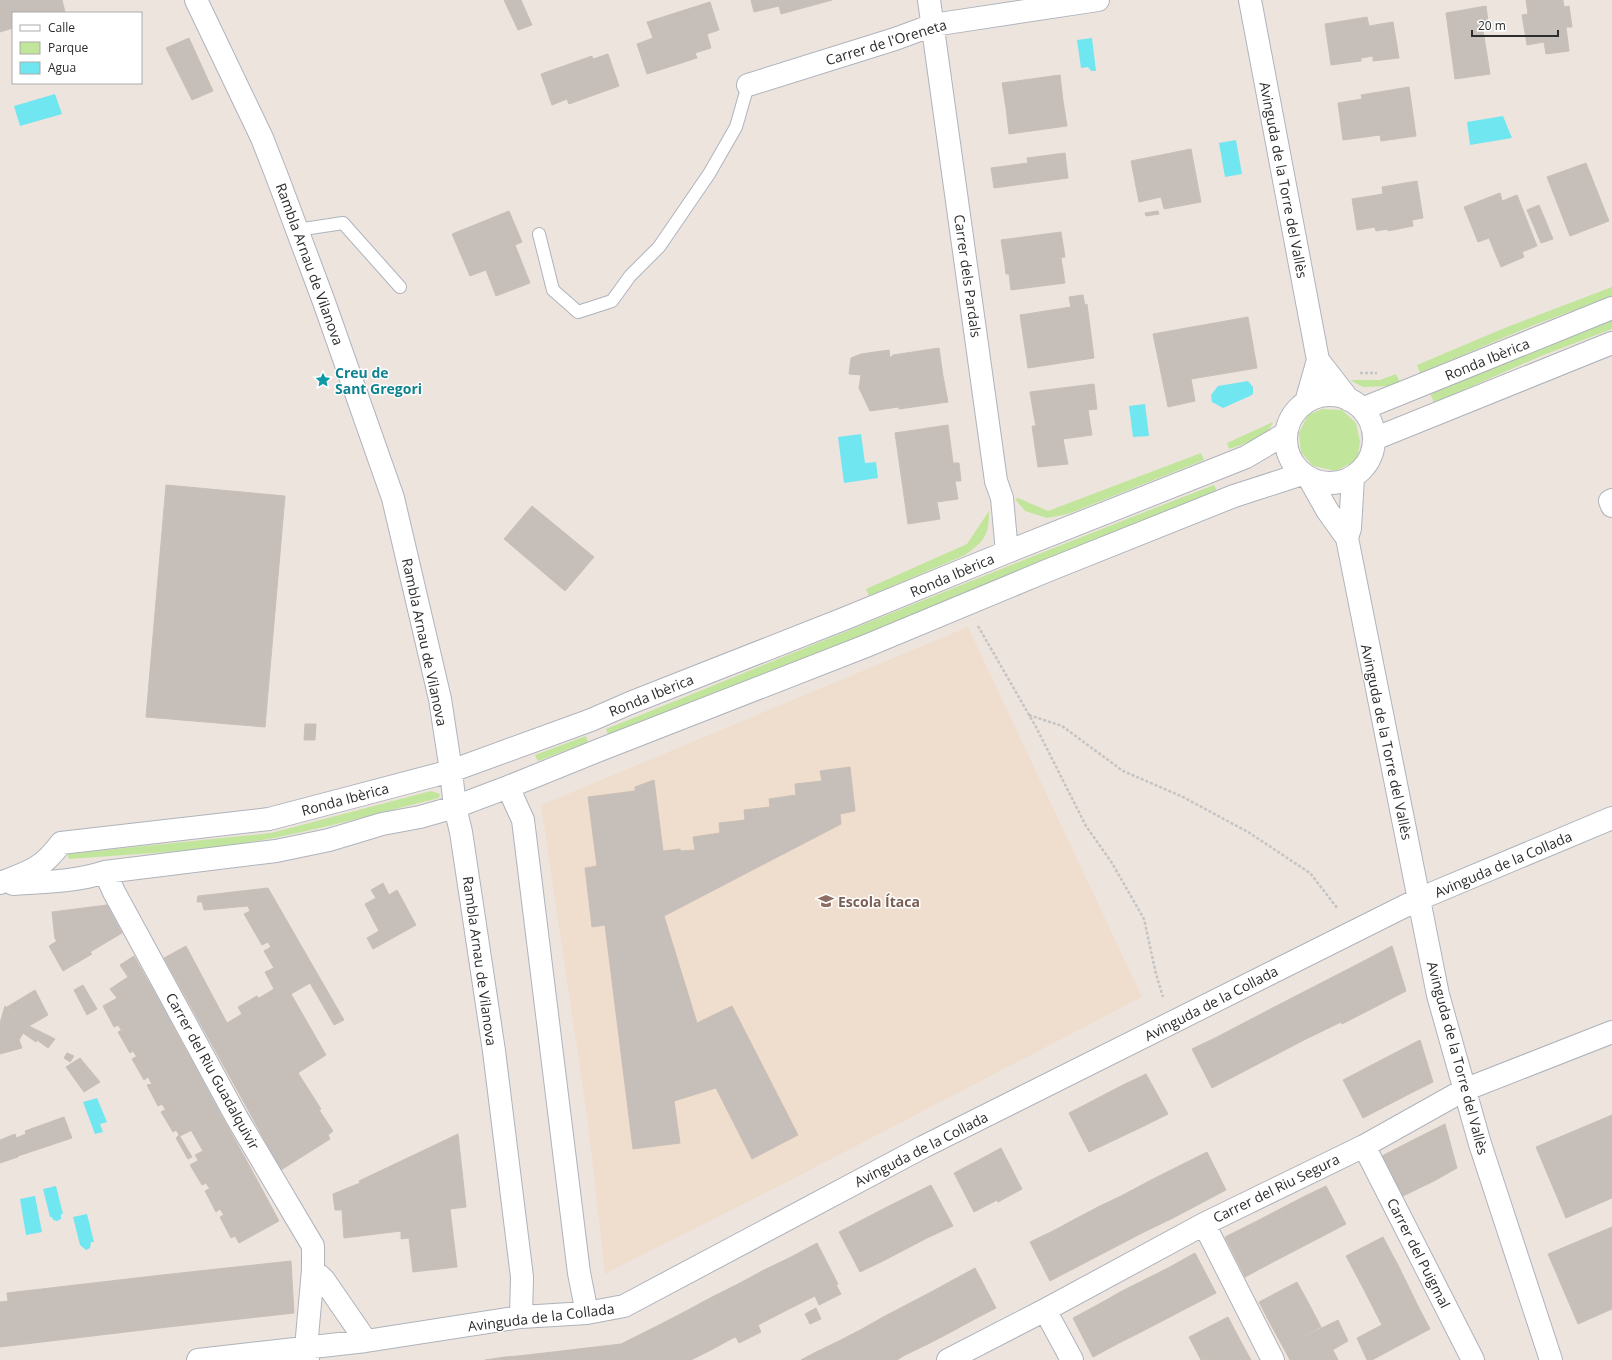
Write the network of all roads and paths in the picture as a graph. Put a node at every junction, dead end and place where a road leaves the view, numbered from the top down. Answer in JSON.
{"nodes":[{"id":1,"x":196,"y":0,"type":"edge"},
{"id":2,"x":929,"y":0,"type":"edge"},
{"id":3,"x":1098,"y":0,"type":"edge"},
{"id":4,"x":1250,"y":0,"type":"edge"},
{"id":5,"x":933,"y":25,"type":"junction"},
{"id":6,"x":748,"y":85,"type":"joint"},
{"id":7,"x":297,"y":230,"type":"junction"},
{"id":8,"x":539,"y":234,"type":"dead end"},
{"id":9,"x":400,"y":287,"type":"dead end"},
{"id":10,"x":1612,"y":308,"type":"edge"},
{"id":11,"x":1612,"y":343,"type":"edge"},
{"id":12,"x":1318,"y":360,"type":"junction"},
{"id":13,"x":1306,"y":402,"type":"junction"},
{"id":14,"x":1355,"y":404,"type":"junction"},
{"id":15,"x":1286,"y":434,"type":"junction"},
{"id":16,"x":1374,"y":439,"type":"junction"},
{"id":17,"x":1306,"y":476,"type":"junction"},
{"id":18,"x":1352,"y":477,"type":"junction"},
{"id":19,"x":1347,"y":538,"type":"junction"},
{"id":20,"x":1007,"y":552,"type":"junction"},
{"id":21,"x":975,"y":621,"type":"dead end"},
{"id":22,"x":1028,"y":714,"type":"junction"},
{"id":23,"x":451,"y":771,"type":"junction"},
{"id":24,"x":508,"y":787,"type":"junction"},
{"id":25,"x":455,"y":806,"type":"junction"},
{"id":26,"x":1612,"y":818,"type":"edge"},
{"id":27,"x":105,"y":872,"type":"junction"},
{"id":28,"x":0,"y":884,"type":"edge"},
{"id":29,"x":1419,"y":899,"type":"junction"},
{"id":30,"x":1338,"y":909,"type":"dead end"},
{"id":31,"x":1163,"y":997,"type":"dead end"},
{"id":32,"x":1612,"y":1032,"type":"edge"},
{"id":33,"x":1464,"y":1090,"type":"junction"},
{"id":34,"x":1364,"y":1146,"type":"junction"},
{"id":35,"x":1204,"y":1224,"type":"junction"},
{"id":36,"x":313,"y":1270,"type":"junction"},
{"id":37,"x":1045,"y":1310,"type":"junction"},
{"id":38,"x":588,"y":1313,"type":"junction"},
{"id":39,"x":521,"y":1317,"type":"junction"},
{"id":40,"x":366,"y":1341,"type":"junction"},
{"id":41,"x":307,"y":1354,"type":"edge"},
{"id":42,"x":1550,"y":1356,"type":"edge"},
{"id":43,"x":198,"y":1360,"type":"edge"},
{"id":44,"x":948,"y":1360,"type":"edge"},
{"id":45,"x":1072,"y":1360,"type":"edge"},
{"id":46,"x":1273,"y":1360,"type":"edge"},
{"id":47,"x":1473,"y":1360,"type":"edge"}],
"edges":[{"from":1,"to":7,"type":"street","name":"Rambla Arnau de Vilanova"},
{"from":2,"to":5,"type":"street","name":"Carrer dels Pardals"},
{"from":3,"to":5,"type":"street","name":"Carrer de l'Oreneta"},
{"from":4,"to":12,"type":"street","name":"Avinguda de la Torre del Vallès"},
{"from":5,"to":6,"type":"street","name":"Carrer de l'Oreneta"},
{"from":5,"to":20,"type":"street","name":"Carrer dels Pardals"},
{"from":6,"to":8,"type":"lane"},
{"from":7,"to":9,"type":"lane"},
{"from":7,"to":23,"type":"street","name":"Rambla Arnau de Vilanova"},
{"from":10,"to":14,"type":"street","name":"Ronda Ibèrica"},
{"from":11,"to":16,"type":"street"},
{"from":12,"to":13,"type":"street","name":"Avinguda de la Torre del Vallès"},
{"from":12,"to":14,"type":"street","name":"Avinguda de la Torre del Vallès"},
{"from":13,"to":14,"type":"street"},
{"from":13,"to":15,"type":"street"},
{"from":14,"to":16,"type":"street"},
{"from":15,"to":17,"type":"street"},
{"from":15,"to":20,"type":"street","name":"Ronda Ibèrica"},
{"from":16,"to":18,"type":"street"},
{"from":17,"to":18,"type":"street"},
{"from":17,"to":19,"type":"street","name":"Avinguda de la Torre del Vallès"},
{"from":17,"to":24,"type":"street","name":"Ronda Ibèrica"},
{"from":18,"to":19,"type":"street","name":"Avinguda de la Torre del Vallès"},
{"from":19,"to":29,"type":"street","name":"Avinguda de la Torre del Vallès"},
{"from":20,"to":23,"type":"street","name":"Ronda Ibèrica"},
{"from":21,"to":22,"type":"path"},
{"from":22,"to":30,"type":"path"},
{"from":22,"to":31,"type":"path"},
{"from":23,"to":25,"type":"street","name":"Rambla Arnau de Vilanova"},
{"from":23,"to":28,"type":"street","name":"Ronda Ibèrica"},
{"from":24,"to":25,"type":"street","name":"Ronda Ibèrica"},
{"from":24,"to":38,"type":"street"},
{"from":25,"to":27,"type":"street","name":"Ronda Ibèrica"},
{"from":25,"to":39,"type":"street","name":"Rambla Arnau de Vilanova"},
{"from":26,"to":29,"type":"street","name":"Avinguda de la Collada"},
{"from":27,"to":28,"type":"street","name":"Ronda Ibèrica"},
{"from":27,"to":36,"type":"street","name":"Carrer del Riu Guadalquivir"},
{"from":29,"to":33,"type":"street","name":"Avinguda de la Torre del Vallès"},
{"from":29,"to":38,"type":"street","name":"Avinguda de la Collada"},
{"from":32,"to":33,"type":"street","name":"Carrer del Riu Segura"},
{"from":33,"to":34,"type":"street","name":"Carrer del Riu Segura"},
{"from":33,"to":42,"type":"street","name":"Avinguda de la Torre del Vallès"},
{"from":34,"to":35,"type":"street","name":"Carrer del Riu Segura"},
{"from":34,"to":47,"type":"street","name":"Carrer del Puigmal"},
{"from":35,"to":37,"type":"street","name":"Carrer del Riu Segura"},
{"from":35,"to":46,"type":"street"},
{"from":36,"to":40,"type":"street"},
{"from":36,"to":41,"type":"street","name":"Carrer del Riu Guadalquivir"},
{"from":37,"to":44,"type":"street","name":"Carrer del Riu Segura"},
{"from":37,"to":45,"type":"street"},
{"from":38,"to":39,"type":"street","name":"Avinguda de la Collada"},
{"from":39,"to":40,"type":"street","name":"Avinguda de la Collada"},
{"from":40,"to":41,"type":"street","name":"Avinguda de la Collada"},
{"from":41,"to":43,"type":"street","name":"Avinguda de la Collada"}]}
